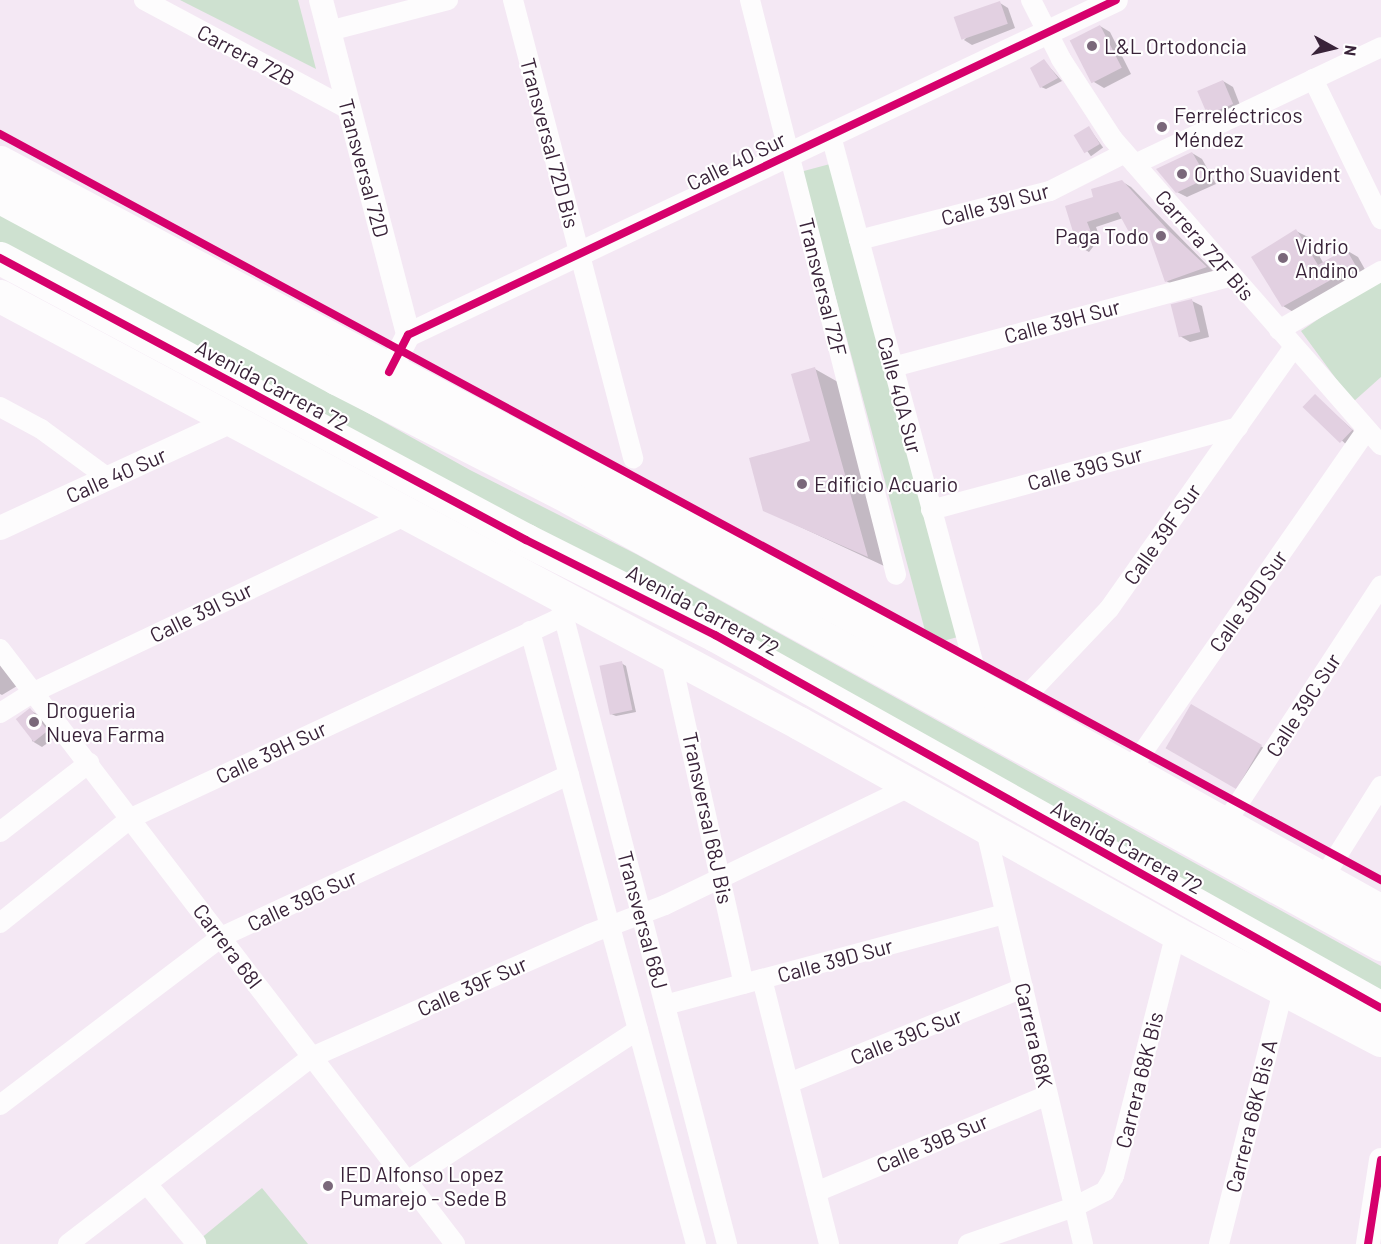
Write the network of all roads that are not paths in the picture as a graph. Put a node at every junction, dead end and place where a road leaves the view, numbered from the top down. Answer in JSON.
{"nodes":[{"id":1,"x":144,"y":0,"type":"edge"},
{"id":2,"x":321,"y":0,"type":"edge"},
{"id":3,"x":448,"y":0,"type":"edge"},
{"id":4,"x":513,"y":0,"type":"edge"},
{"id":5,"x":750,"y":0,"type":"edge"},
{"id":6,"x":1031,"y":0,"type":"edge"},
{"id":7,"x":1116,"y":0,"type":"edge"},
{"id":8,"x":329,"y":31,"type":"junction"},
{"id":9,"x":1047,"y":33,"type":"junction"},
{"id":10,"x":1381,"y":46,"type":"edge"},
{"id":11,"x":1313,"y":79,"type":"junction"},
{"id":12,"x":348,"y":109,"type":"junction"},
{"id":13,"x":831,"y":136,"type":"junction"},
{"id":14,"x":789,"y":156,"type":"junction"},
{"id":15,"x":1130,"y":159,"type":"junction"},
{"id":16,"x":0,"y":164,"type":"edge"},
{"id":17,"x":0,"y":197,"type":"edge"},
{"id":18,"x":1381,"y":219,"type":"edge"},
{"id":19,"x":859,"y":240,"type":"junction"},
{"id":20,"x":82,"y":243,"type":"junction"},
{"id":21,"x":580,"y":255,"type":"junction"},
{"id":22,"x":0,"y":258,"type":"edge"},
{"id":23,"x":1381,"y":271,"type":"edge"},
{"id":24,"x":1232,"y":276,"type":"junction"},
{"id":25,"x":0,"y":288,"type":"edge"},
{"id":26,"x":0,"y":296,"type":"edge"},
{"id":27,"x":117,"y":323,"type":"junction"},
{"id":28,"x":1280,"y":330,"type":"junction"},
{"id":29,"x":408,"y":336,"type":"junction"},
{"id":30,"x":1294,"y":347,"type":"junction"},
{"id":31,"x":893,"y":367,"type":"junction"},
{"id":32,"x":389,"y":372,"type":"junction"},
{"id":33,"x":0,"y":407,"type":"edge"},
{"id":34,"x":232,"y":422,"type":"junction"},
{"id":35,"x":1238,"y":427,"type":"junction"},
{"id":36,"x":1367,"y":430,"type":"junction"},
{"id":37,"x":1381,"y":445,"type":"edge"},
{"id":38,"x":633,"y":459,"type":"dead end"},
{"id":39,"x":108,"y":478,"type":"junction"},
{"id":40,"x":931,"y":510,"type":"junction"},
{"id":41,"x":405,"y":516,"type":"junction"},
{"id":42,"x":0,"y":528,"type":"edge"},
{"id":43,"x":896,"y":575,"type":"dead end"},
{"id":44,"x":1381,"y":586,"type":"edge"},
{"id":45,"x":561,"y":606,"type":"junction"},
{"id":46,"x":530,"y":631,"type":"junction"},
{"id":47,"x":0,"y":649,"type":"edge"},
{"id":48,"x":670,"y":654,"type":"junction"},
{"id":49,"x":980,"y":688,"type":"junction"},
{"id":50,"x":815,"y":691,"type":"junction"},
{"id":51,"x":34,"y":692,"type":"junction"},
{"id":52,"x":1016,"y":708,"type":"junction"},
{"id":53,"x":0,"y":713,"type":"edge"},
{"id":54,"x":863,"y":761,"type":"junction"},
{"id":55,"x":89,"y":764,"type":"junction"},
{"id":56,"x":1129,"y":772,"type":"junction"},
{"id":57,"x":569,"y":775,"type":"junction"},
{"id":58,"x":911,"y":786,"type":"junction"},
{"id":59,"x":1381,"y":786,"type":"edge"},
{"id":60,"x":1141,"y":815,"type":"junction"},
{"id":61,"x":131,"y":818,"type":"junction"},
{"id":62,"x":1225,"y":824,"type":"junction"},
{"id":63,"x":985,"y":826,"type":"junction"},
{"id":64,"x":0,"y":832,"type":"edge"},
{"id":65,"x":721,"y":879,"type":"junction"},
{"id":66,"x":1322,"y":880,"type":"junction"},
{"id":67,"x":1381,"y":910,"type":"edge"},
{"id":68,"x":641,"y":914,"type":"junction"},
{"id":69,"x":1005,"y":914,"type":"junction"},
{"id":70,"x":0,"y":923,"type":"edge"},
{"id":71,"x":610,"y":926,"type":"junction"},
{"id":72,"x":1176,"y":933,"type":"junction"},
{"id":73,"x":221,"y":937,"type":"junction"},
{"id":74,"x":1381,"y":944,"type":"edge"},
{"id":75,"x":753,"y":981,"type":"junction"},
{"id":76,"x":1023,"y":988,"type":"junction"},
{"id":77,"x":1284,"y":988,"type":"junction"},
{"id":78,"x":665,"y":1005,"type":"junction"},
{"id":79,"x":1381,"y":1008,"type":"edge"},
{"id":80,"x":638,"y":1030,"type":"junction"},
{"id":81,"x":1381,"y":1040,"type":"edge"},
{"id":82,"x":312,"y":1057,"type":"junction"},
{"id":83,"x":789,"y":1083,"type":"junction"},
{"id":84,"x":1048,"y":1095,"type":"junction"},
{"id":85,"x":0,"y":1105,"type":"edge"},
{"id":86,"x":1381,"y":1160,"type":"edge"},
{"id":87,"x":407,"y":1181,"type":"junction"},
{"id":88,"x":147,"y":1184,"type":"junction"},
{"id":89,"x":816,"y":1192,"type":"junction"},
{"id":90,"x":1074,"y":1207,"type":"junction"},
{"id":91,"x":196,"y":1243,"type":"edge"},
{"id":92,"x":68,"y":1244,"type":"edge"},
{"id":93,"x":455,"y":1244,"type":"edge"},
{"id":94,"x":696,"y":1244,"type":"edge"},
{"id":95,"x":727,"y":1244,"type":"edge"},
{"id":96,"x":829,"y":1244,"type":"edge"},
{"id":97,"x":968,"y":1244,"type":"edge"},
{"id":98,"x":1083,"y":1244,"type":"edge"},
{"id":99,"x":1219,"y":1244,"type":"edge"},
{"id":100,"x":1368,"y":1244,"type":"edge"}],
"edges":[{"from":1,"to":12,"type":"street","name":"Carrera 72B"},
{"from":2,"to":8,"type":"street","name":"Transversal 72D"},
{"from":3,"to":8,"type":"street"},
{"from":4,"to":21,"type":"street","name":"Transversal 72D Bis"},
{"from":5,"to":14,"type":"street","name":"Transversal 72F"},
{"from":6,"to":9,"type":"street","name":"Carrera 72F Bis"},
{"from":7,"to":9,"type":"street","name":"Calle 40 Sur"},
{"from":8,"to":12,"type":"street","name":"Transversal 72D"},
{"from":9,"to":13,"type":"street","name":"Calle 40 Sur"},
{"from":9,"to":15,"type":"street","name":"Carrera 72F Bis"},
{"from":10,"to":11,"type":"street","name":"Calle 39I Sur"},
{"from":11,"to":15,"type":"street","name":"Calle 39I Sur"},
{"from":11,"to":18,"type":"street"},
{"from":12,"to":29,"type":"street","name":"Transversal 72D"},
{"from":13,"to":14,"type":"street","name":"Calle 40 Sur"},
{"from":13,"to":19,"type":"street","name":"Calle 40A Sur"},
{"from":14,"to":21,"type":"street","name":"Calle 40 Sur"},
{"from":14,"to":43,"type":"street","name":"Transversal 72F"},
{"from":15,"to":19,"type":"street","name":"Calle 39I Sur"},
{"from":15,"to":24,"type":"street","name":"Carrera 72F Bis"},
{"from":16,"to":20,"type":"highway"},
{"from":16,"to":32,"type":"highway"},
{"from":17,"to":20,"type":"highway","name":"Avenida Carrera 72"},
{"from":19,"to":31,"type":"street","name":"Calle 40A Sur"},
{"from":20,"to":60,"type":"highway","name":"Avenida Carrera 72"},
{"from":21,"to":29,"type":"street","name":"Calle 40 Sur"},
{"from":21,"to":38,"type":"street","name":"Transversal 72D Bis"},
{"from":22,"to":27,"type":"highway","name":"Avenida Carrera 72"},
{"from":23,"to":28,"type":"street"},
{"from":24,"to":28,"type":"street","name":"Carrera 72F Bis"},
{"from":24,"to":31,"type":"street","name":"Calle 39H Sur"},
{"from":25,"to":27,"type":"highway"},
{"from":26,"to":34,"type":"highway"},
{"from":27,"to":50,"type":"highway","name":"Avenida Carrera 72"},
{"from":28,"to":30,"type":"street","name":"Carrera 72F Bis"},
{"from":29,"to":32,"type":"street"},
{"from":30,"to":35,"type":"street","name":"Calle 39F Sur"},
{"from":30,"to":36,"type":"street","name":"Carrera 72F Bis"},
{"from":31,"to":40,"type":"street","name":"Calle 40A Sur"},
{"from":32,"to":49,"type":"highway"},
{"from":33,"to":39,"type":"street"},
{"from":34,"to":39,"type":"street","name":"Calle 40 Sur"},
{"from":34,"to":41,"type":"highway"},
{"from":35,"to":40,"type":"street","name":"Calle 39G Sur"},
{"from":35,"to":52,"type":"street","name":"Calle 39F Sur"},
{"from":36,"to":37,"type":"street","name":"Carrera 72F Bis"},
{"from":36,"to":56,"type":"street","name":"Calle 39D Sur"},
{"from":39,"to":42,"type":"street","name":"Calle 40 Sur"},
{"from":40,"to":49,"type":"street","name":"Calle 40A Sur"},
{"from":41,"to":45,"type":"highway"},
{"from":41,"to":51,"type":"street","name":"Calle 39I Sur"},
{"from":44,"to":62,"type":"street","name":"Calle 39C Sur"},
{"from":45,"to":46,"type":"street","name":"Calle 39H Sur"},
{"from":45,"to":48,"type":"highway"},
{"from":45,"to":68,"type":"street","name":"Transversal 68J"},
{"from":46,"to":57,"type":"street","name":"Transversal 68J"},
{"from":46,"to":61,"type":"street","name":"Calle 39H Sur"},
{"from":47,"to":51,"type":"street","name":"Carrera 68I"},
{"from":48,"to":54,"type":"highway"},
{"from":48,"to":65,"type":"street","name":"Transversal 68J Bis"},
{"from":49,"to":52,"type":"highway"},
{"from":50,"to":54,"type":"highway"},
{"from":50,"to":79,"type":"highway","name":"Avenida Carrera 72"},
{"from":51,"to":53,"type":"street","name":"Calle 39I Sur"},
{"from":51,"to":55,"type":"street","name":"Carrera 68I"},
{"from":52,"to":56,"type":"highway"},
{"from":54,"to":58,"type":"highway"},
{"from":55,"to":61,"type":"street","name":"Carrera 68I"},
{"from":55,"to":64,"type":"street"},
{"from":56,"to":62,"type":"highway"},
{"from":57,"to":71,"type":"street","name":"Transversal 68J"},
{"from":57,"to":73,"type":"street","name":"Calle 39G Sur"},
{"from":58,"to":63,"type":"highway"},
{"from":58,"to":65,"type":"street","name":"Calle 39F Sur"},
{"from":59,"to":66,"type":"street"},
{"from":60,"to":62,"type":"highway"},
{"from":60,"to":74,"type":"highway","name":"Avenida Carrera 72"},
{"from":61,"to":70,"type":"street","name":"Calle 39H Sur"},
{"from":61,"to":73,"type":"street","name":"Carrera 68I"},
{"from":62,"to":66,"type":"highway"},
{"from":63,"to":69,"type":"street","name":"Carrera 68K"},
{"from":63,"to":72,"type":"highway"},
{"from":65,"to":68,"type":"street","name":"Calle 39F Sur"},
{"from":65,"to":75,"type":"street","name":"Transversal 68J Bis"},
{"from":66,"to":67,"type":"highway"},
{"from":68,"to":71,"type":"street","name":"Calle 39F Sur"},
{"from":68,"to":78,"type":"street","name":"Transversal 68J"},
{"from":69,"to":75,"type":"street","name":"Calle 39D Sur"},
{"from":69,"to":76,"type":"street","name":"Carrera 68K"},
{"from":71,"to":80,"type":"street","name":"Transversal 68J"},
{"from":71,"to":82,"type":"street","name":"Calle 39F Sur"},
{"from":72,"to":77,"type":"highway"},
{"from":72,"to":90,"type":"street","name":"Carrera 68K Bis"},
{"from":73,"to":82,"type":"street","name":"Carrera 68I"},
{"from":73,"to":85,"type":"street","name":"Calle 39G Sur"},
{"from":75,"to":78,"type":"street","name":"Calle 39D Sur"},
{"from":75,"to":83,"type":"street","name":"Transversal 68J Bis"},
{"from":76,"to":83,"type":"street","name":"Calle 39C Sur"},
{"from":76,"to":84,"type":"street","name":"Carrera 68K"},
{"from":77,"to":81,"type":"highway"},
{"from":77,"to":99,"type":"street","name":"Carrera 68K Bis A"},
{"from":78,"to":95,"type":"street","name":"Transversal 68J"},
{"from":80,"to":87,"type":"street"},
{"from":80,"to":94,"type":"street","name":"Transversal 68J"},
{"from":82,"to":87,"type":"street","name":"Carrera 68I"},
{"from":82,"to":88,"type":"street","name":"Calle 39F Sur"},
{"from":83,"to":89,"type":"street","name":"Transversal 68J Bis"},
{"from":84,"to":89,"type":"street","name":"Calle 39B Sur"},
{"from":84,"to":90,"type":"street","name":"Carrera 68K"},
{"from":86,"to":100,"type":"street"},
{"from":87,"to":93,"type":"street","name":"Carrera 68I"},
{"from":88,"to":91,"type":"street"},
{"from":88,"to":92,"type":"street","name":"Calle 39F Sur"},
{"from":89,"to":96,"type":"street","name":"Transversal 68J Bis"},
{"from":90,"to":97,"type":"street","name":"Carrera 68K Bis"},
{"from":90,"to":98,"type":"street","name":"Carrera 68K"}]}
